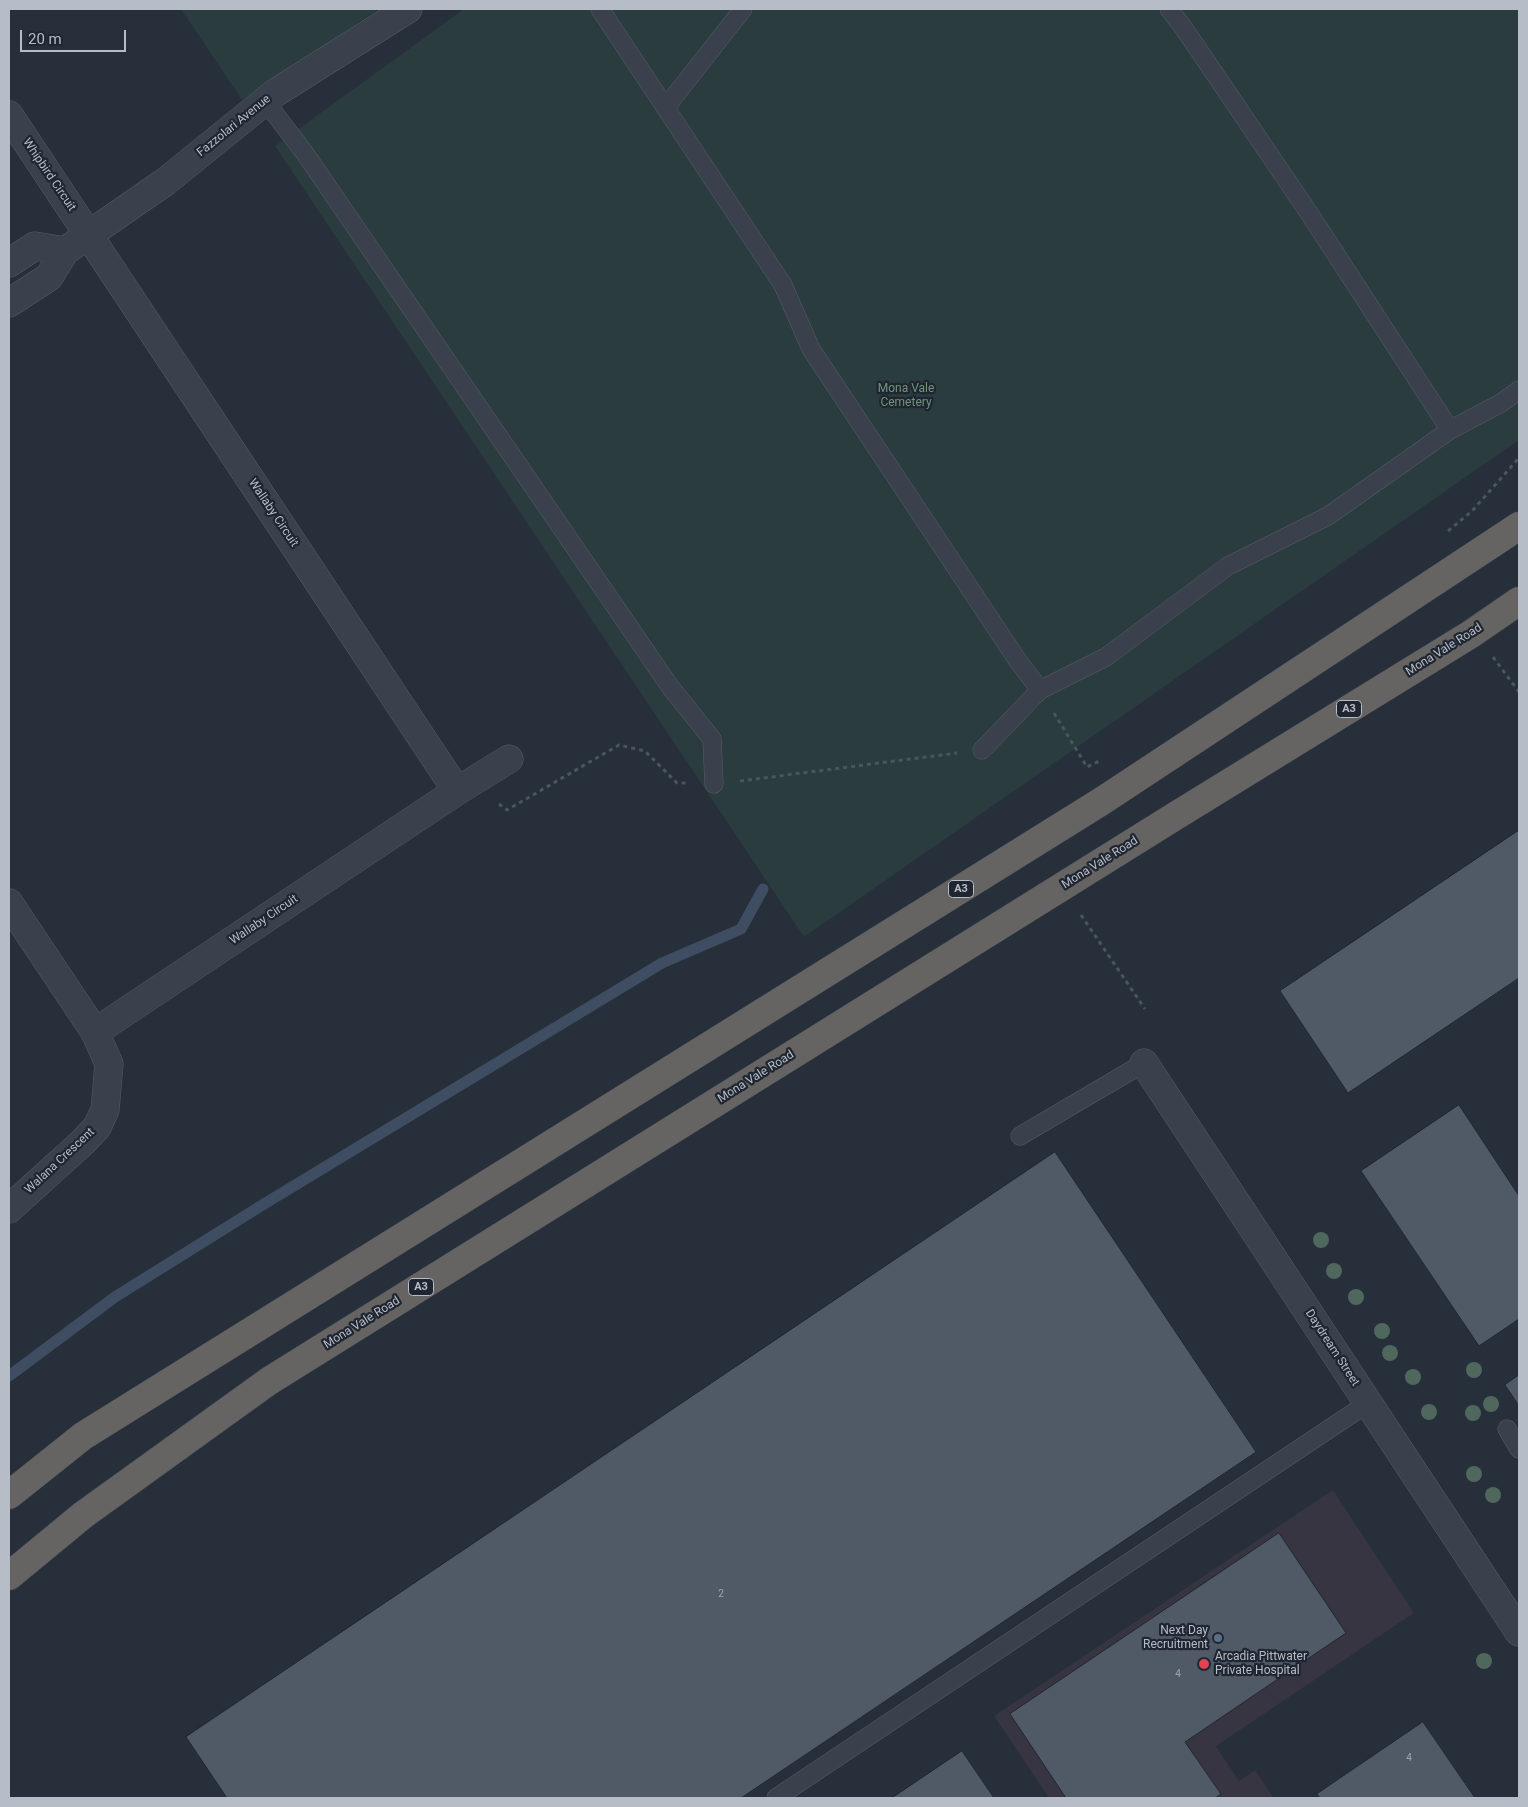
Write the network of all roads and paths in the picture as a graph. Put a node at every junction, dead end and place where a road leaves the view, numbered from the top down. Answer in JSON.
{"nodes":[{"id":1,"x":408,"y":9,"type":"edge"},
{"id":2,"x":600,"y":9,"type":"edge"},
{"id":3,"x":743,"y":9,"type":"edge"},
{"id":4,"x":1170,"y":9,"type":"edge"},
{"id":5,"x":265,"y":101,"type":"junction"},
{"id":6,"x":666,"y":107,"type":"junction"},
{"id":7,"x":9,"y":115,"type":"edge"},
{"id":8,"x":89,"y":235,"type":"junction"},
{"id":9,"x":65,"y":251,"type":"junction"},
{"id":10,"x":9,"y":263,"type":"edge"},
{"id":11,"x":9,"y":304,"type":"edge"},
{"id":12,"x":1519,"y":390,"type":"edge"},
{"id":13,"x":1450,"y":430,"type":"junction"},
{"id":14,"x":1519,"y":458,"type":"edge"},
{"id":15,"x":1519,"y":526,"type":"edge"},
{"id":16,"x":1444,"y":535,"type":"dead end"},
{"id":17,"x":1519,"y":601,"type":"edge"},
{"id":18,"x":1493,"y":656,"type":"dead end"},
{"id":19,"x":1040,"y":690,"type":"junction"},
{"id":20,"x":1519,"y":692,"type":"edge"},
{"id":21,"x":982,"y":750,"type":"joint"},
{"id":22,"x":509,"y":759,"type":"dead end"},
{"id":23,"x":1103,"y":759,"type":"dead end"},
{"id":24,"x":714,"y":784,"type":"junction"},
{"id":25,"x":464,"y":786,"type":"junction"},
{"id":26,"x":9,"y":903,"type":"edge"},
{"id":27,"x":1081,"y":915,"type":"dead end"},
{"id":28,"x":1146,"y":1009,"type":"dead end"},
{"id":29,"x":95,"y":1032,"type":"junction"},
{"id":30,"x":1144,"y":1063,"type":"joint"},
{"id":31,"x":1020,"y":1136,"type":"dead end"},
{"id":32,"x":9,"y":1209,"type":"edge"},
{"id":33,"x":1368,"y":1403,"type":"junction"},
{"id":34,"x":1506,"y":1429,"type":"dead end"},
{"id":35,"x":1519,"y":1449,"type":"edge"},
{"id":36,"x":9,"y":1495,"type":"edge"},
{"id":37,"x":9,"y":1576,"type":"edge"},
{"id":38,"x":1519,"y":1632,"type":"edge"},
{"id":39,"x":776,"y":1798,"type":"edge"}],
"edges":[{"from":1,"to":5,"type":"street","name":"Fazzolari Avenue"},
{"from":2,"to":6,"type":"lane"},
{"from":3,"to":6,"type":"lane"},
{"from":4,"to":13,"type":"lane"},
{"from":5,"to":8,"type":"street","name":"Fazzolari Avenue"},
{"from":5,"to":24,"type":"lane"},
{"from":6,"to":19,"type":"lane"},
{"from":7,"to":8,"type":"street","name":"Whipbird Circuit"},
{"from":8,"to":9,"type":"street","name":"Fazzolari Avenue"},
{"from":8,"to":25,"type":"street","name":"Wallaby Circuit"},
{"from":9,"to":10,"type":"street"},
{"from":9,"to":11,"type":"street","name":"Fazzolari Avenue"},
{"from":12,"to":13,"type":"lane"},
{"from":13,"to":19,"type":"lane"},
{"from":14,"to":16,"type":"path"},
{"from":15,"to":36,"type":"highway","number":"A3"},
{"from":17,"to":37,"type":"highway","name":"Mona Vale Road","number":"A3"},
{"from":18,"to":20,"type":"path"},
{"from":19,"to":21,"type":"lane"},
{"from":19,"to":23,"type":"path"},
{"from":21,"to":24,"type":"path"},
{"from":22,"to":25,"type":"street","name":"Wallaby Circuit"},
{"from":24,"to":25,"type":"path"},
{"from":25,"to":29,"type":"street","name":"Wallaby Circuit"},
{"from":26,"to":29,"type":"street"},
{"from":27,"to":28,"type":"path"},
{"from":29,"to":32,"type":"street","name":"Walana Crescent"},
{"from":30,"to":31,"type":"lane"},
{"from":30,"to":33,"type":"street","name":"Daydream Street"},
{"from":33,"to":38,"type":"street","name":"Daydream Street"},
{"from":33,"to":39,"type":"lane"},
{"from":34,"to":35,"type":"lane"}]}
